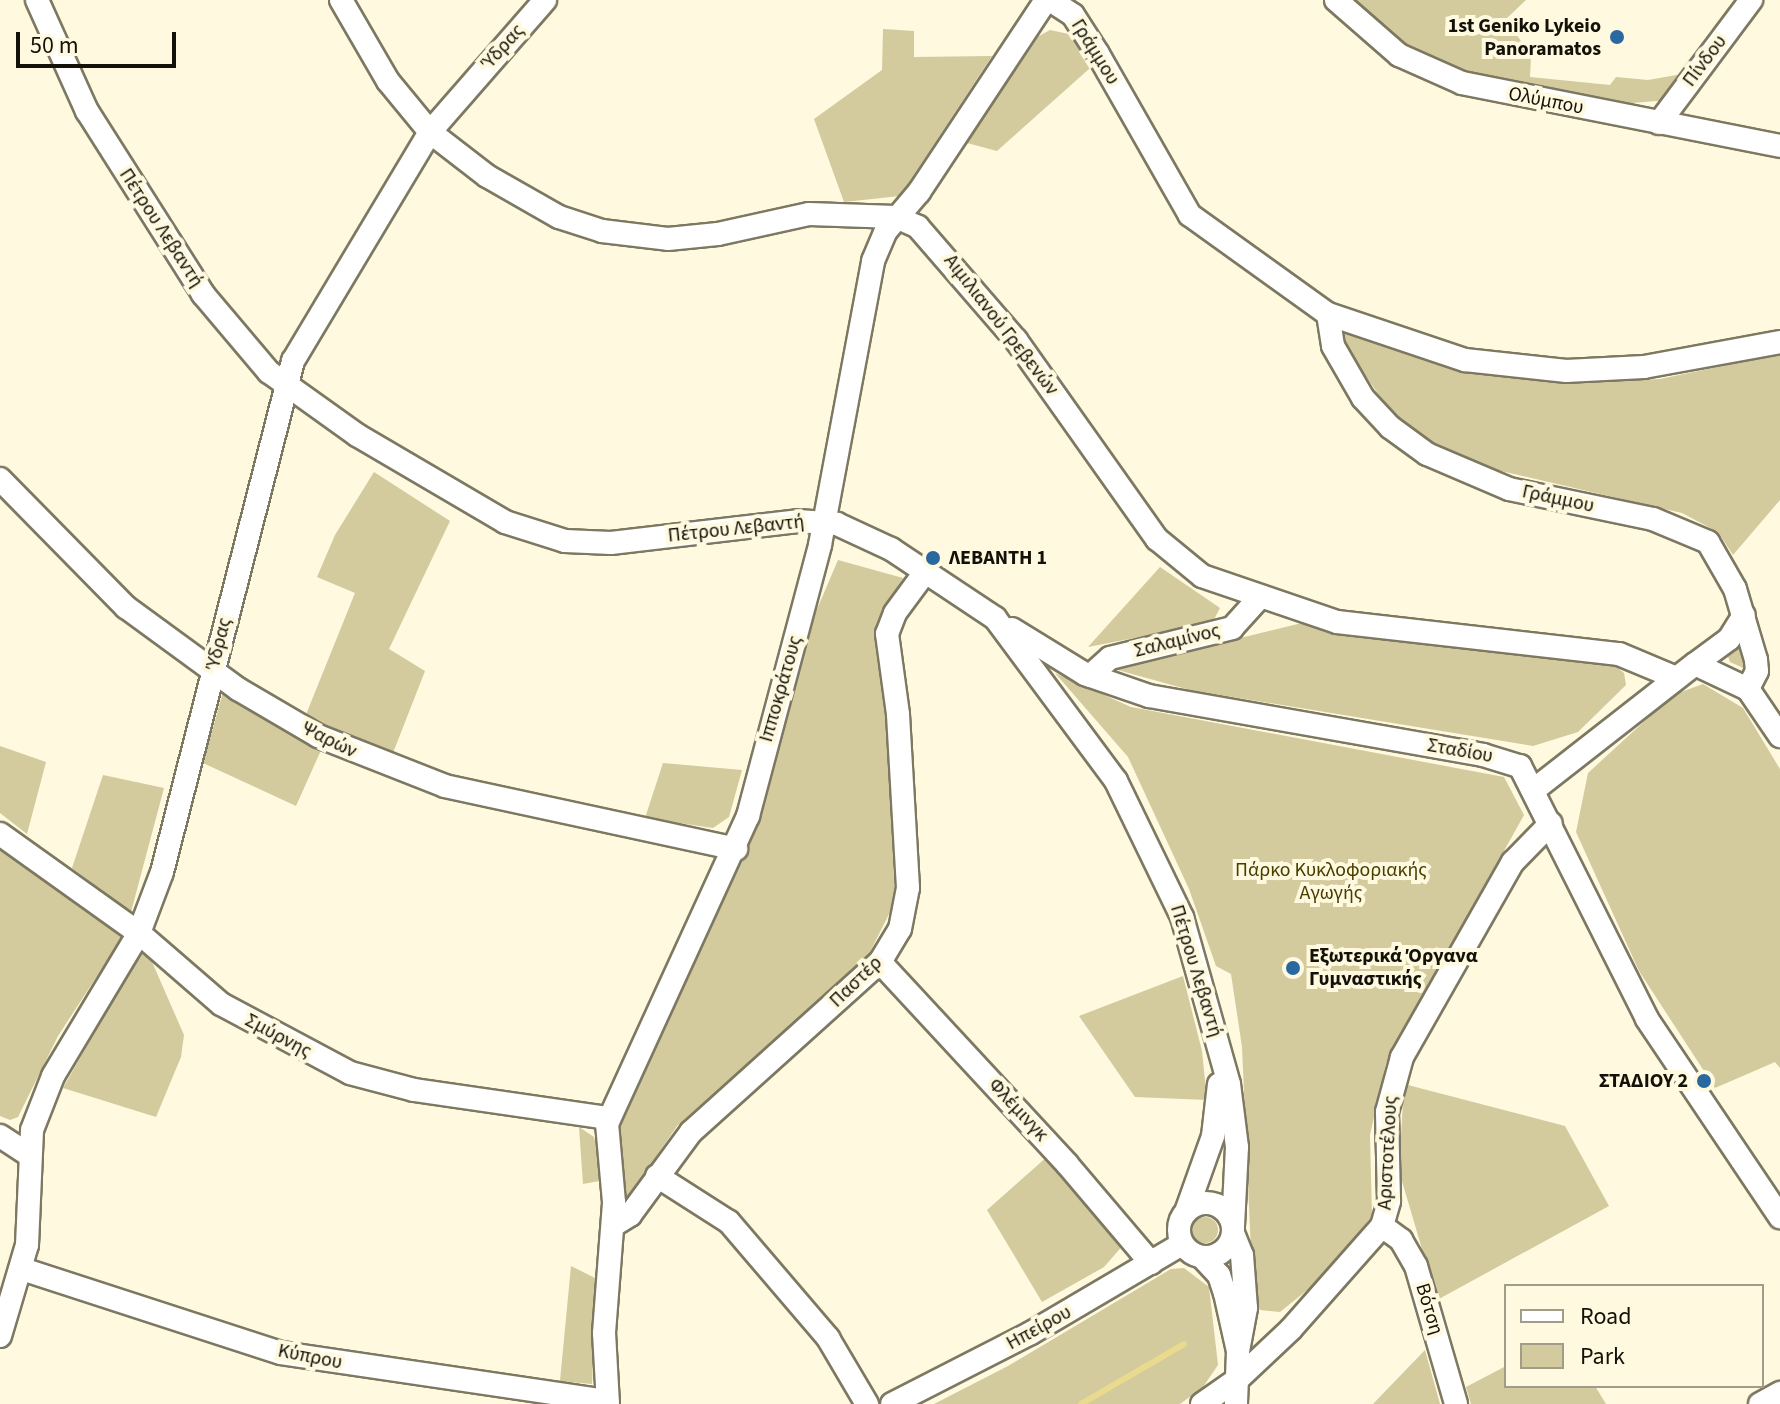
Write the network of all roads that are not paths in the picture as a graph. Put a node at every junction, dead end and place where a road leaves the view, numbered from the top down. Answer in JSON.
{"nodes":[{"id":1,"x":37,"y":0,"type":"edge"},
{"id":2,"x":341,"y":0,"type":"edge"},
{"id":3,"x":545,"y":0,"type":"edge"},
{"id":4,"x":1048,"y":0,"type":"edge"},
{"id":5,"x":1336,"y":0,"type":"edge"},
{"id":6,"x":1751,"y":0,"type":"edge"},
{"id":7,"x":1659,"y":123,"type":"junction"},
{"id":8,"x":430,"y":132,"type":"junction"},
{"id":9,"x":1780,"y":146,"type":"edge"},
{"id":10,"x":896,"y":217,"type":"junction"},
{"id":11,"x":1328,"y":314,"type":"junction"},
{"id":12,"x":1780,"y":342,"type":"edge"},
{"id":13,"x":284,"y":385,"type":"junction"},
{"id":14,"x":0,"y":479,"type":"edge"},
{"id":15,"x":825,"y":521,"type":"junction"},
{"id":16,"x":926,"y":571,"type":"junction"},
{"id":17,"x":1258,"y":599,"type":"junction"},
{"id":18,"x":1744,"y":615,"type":"junction"},
{"id":19,"x":995,"y":618,"type":"junction"},
{"id":20,"x":1695,"y":664,"type":"junction"},
{"id":21,"x":213,"y":671,"type":"junction"},
{"id":22,"x":1090,"y":676,"type":"junction"},
{"id":23,"x":1674,"y":677,"type":"junction"},
{"id":24,"x":1748,"y":689,"type":"junction"},
{"id":25,"x":1780,"y":736,"type":"edge"},
{"id":26,"x":1535,"y":789,"type":"junction"},
{"id":27,"x":1551,"y":823,"type":"junction"},
{"id":28,"x":0,"y":834,"type":"edge"},
{"id":29,"x":736,"y":849,"type":"junction"},
{"id":30,"x":139,"y":933,"type":"junction"},
{"id":31,"x":880,"y":962,"type":"junction"},
{"id":32,"x":1219,"y":1043,"type":"junction"},
{"id":33,"x":608,"y":1118,"type":"junction"},
{"id":34,"x":0,"y":1136,"type":"edge"},
{"id":35,"x":28,"y":1154,"type":"junction"},
{"id":36,"x":657,"y":1176,"type":"junction"},
{"id":37,"x":1186,"y":1212,"type":"junction"},
{"id":38,"x":1780,"y":1217,"type":"edge"},
{"id":39,"x":614,"y":1225,"type":"junction"},
{"id":40,"x":1382,"y":1226,"type":"junction"},
{"id":41,"x":1233,"y":1230,"type":"junction"},
{"id":42,"x":1182,"y":1244,"type":"junction"},
{"id":43,"x":1202,"y":1257,"type":"junction"},
{"id":44,"x":1151,"y":1263,"type":"junction"},
{"id":45,"x":22,"y":1269,"type":"junction"},
{"id":46,"x":0,"y":1336,"type":"edge"},
{"id":47,"x":1238,"y":1351,"type":"junction"},
{"id":48,"x":1238,"y":1379,"type":"junction"},
{"id":49,"x":1780,"y":1393,"type":"edge"},
{"id":50,"x":608,"y":1402,"type":"edge"},
{"id":51,"x":867,"y":1404,"type":"edge"},
{"id":52,"x":892,"y":1404,"type":"edge"},
{"id":53,"x":1202,"y":1404,"type":"edge"},
{"id":54,"x":1236,"y":1404,"type":"edge"},
{"id":55,"x":1456,"y":1404,"type":"edge"},
{"id":56,"x":1760,"y":1404,"type":"edge"}],
"edges":[{"from":1,"to":13,"type":"street","name":"Πέτρου Λεβαντή"},
{"from":2,"to":8,"type":"street"},
{"from":3,"to":8,"type":"street","name":"Ύδρας"},
{"from":4,"to":10,"type":"street","name":"Ιπποκράτους"},
{"from":4,"to":11,"type":"street","name":"Γράμμου"},
{"from":5,"to":7,"type":"street","name":"Ολύμπου"},
{"from":6,"to":7,"type":"street","name":"Πίνδου"},
{"from":7,"to":9,"type":"street","name":"Ολύμπου"},
{"from":8,"to":10,"type":"street"},
{"from":8,"to":13,"type":"street","name":"Ύδρας"},
{"from":10,"to":15,"type":"street","name":"Ιπποκράτους"},
{"from":10,"to":17,"type":"street","name":"Αιμιλιανού Γρεβενών"},
{"from":11,"to":12,"type":"street","name":"Γράμμου"},
{"from":11,"to":18,"type":"street","name":"Γράμμου"},
{"from":13,"to":15,"type":"street","name":"Πέτρου Λεβαντή"},
{"from":13,"to":21,"type":"street","name":"Ύδρας"},
{"from":14,"to":21,"type":"street","name":"Ψαρών"},
{"from":15,"to":16,"type":"street","name":"Πέτρου Λεβαντή"},
{"from":15,"to":29,"type":"street","name":"Ιπποκράτους"},
{"from":16,"to":19,"type":"street","name":"Πέτρου Λεβαντή"},
{"from":16,"to":31,"type":"street","name":"Παστέρ"},
{"from":17,"to":22,"type":"street","name":"Σαλαμίνος"},
{"from":17,"to":23,"type":"street","name":"Αιμιλιανού Γρεβενών"},
{"from":18,"to":20,"type":"street"},
{"from":18,"to":24,"type":"street","name":"Γράμμου"},
{"from":19,"to":22,"type":"street","name":"Σταδίου"},
{"from":19,"to":32,"type":"street","name":"Πέτρου Λεβαντή"},
{"from":20,"to":23,"type":"street"},
{"from":20,"to":24,"type":"street"},
{"from":21,"to":29,"type":"street","name":"Ψαρών"},
{"from":21,"to":30,"type":"street","name":"Ύδρας"},
{"from":22,"to":26,"type":"street","name":"Σταδίου"},
{"from":23,"to":26,"type":"street"},
{"from":24,"to":25,"type":"street"},
{"from":26,"to":27,"type":"street","name":"Σταδίου"},
{"from":27,"to":38,"type":"street","name":"Σταδίου"},
{"from":27,"to":40,"type":"street","name":"Αριστοτέλους"},
{"from":28,"to":30,"type":"street","name":"Σμύρνης"},
{"from":29,"to":33,"type":"street","name":"Ιπποκράτους"},
{"from":30,"to":33,"type":"street","name":"Σμύρνης"},
{"from":30,"to":35,"type":"street","name":"Ύδρας"},
{"from":31,"to":36,"type":"street","name":"Παστέρ"},
{"from":31,"to":44,"type":"street","name":"Φλέμινγκ"},
{"from":32,"to":37,"type":"street"},
{"from":32,"to":41,"type":"street","name":"Πέτρου Λεβαντή"},
{"from":33,"to":39,"type":"street","name":"Ιπποκράτους"},
{"from":34,"to":35,"type":"street"},
{"from":35,"to":45,"type":"street","name":"Ύδρας"},
{"from":36,"to":39,"type":"street","name":"Παστέρ"},
{"from":36,"to":51,"type":"street"},
{"from":37,"to":41,"type":"street"},
{"from":37,"to":42,"type":"street"},
{"from":39,"to":50,"type":"street","name":"Ιπποκράτους"},
{"from":40,"to":48,"type":"street","name":"Αριστοτέλους"},
{"from":40,"to":55,"type":"street","name":"Βότση"},
{"from":41,"to":43,"type":"street"},
{"from":41,"to":47,"type":"street","name":"Πέτρου Λεβαντή"},
{"from":42,"to":43,"type":"street"},
{"from":42,"to":44,"type":"street","name":"Ηπείρου"},
{"from":43,"to":47,"type":"street","name":"Πέτρου Λεβαντή"},
{"from":44,"to":52,"type":"street","name":"Ηπείρου"},
{"from":45,"to":46,"type":"street","name":"Ύδρας"},
{"from":45,"to":50,"type":"street","name":"Κύπρου"},
{"from":47,"to":48,"type":"street","name":"Πέτρου Λεβαντή"},
{"from":48,"to":53,"type":"street","name":"Αριστοτέλους"},
{"from":48,"to":54,"type":"street","name":"Πέτρου Λεβαντή"},
{"from":49,"to":56,"type":"street"}]}
